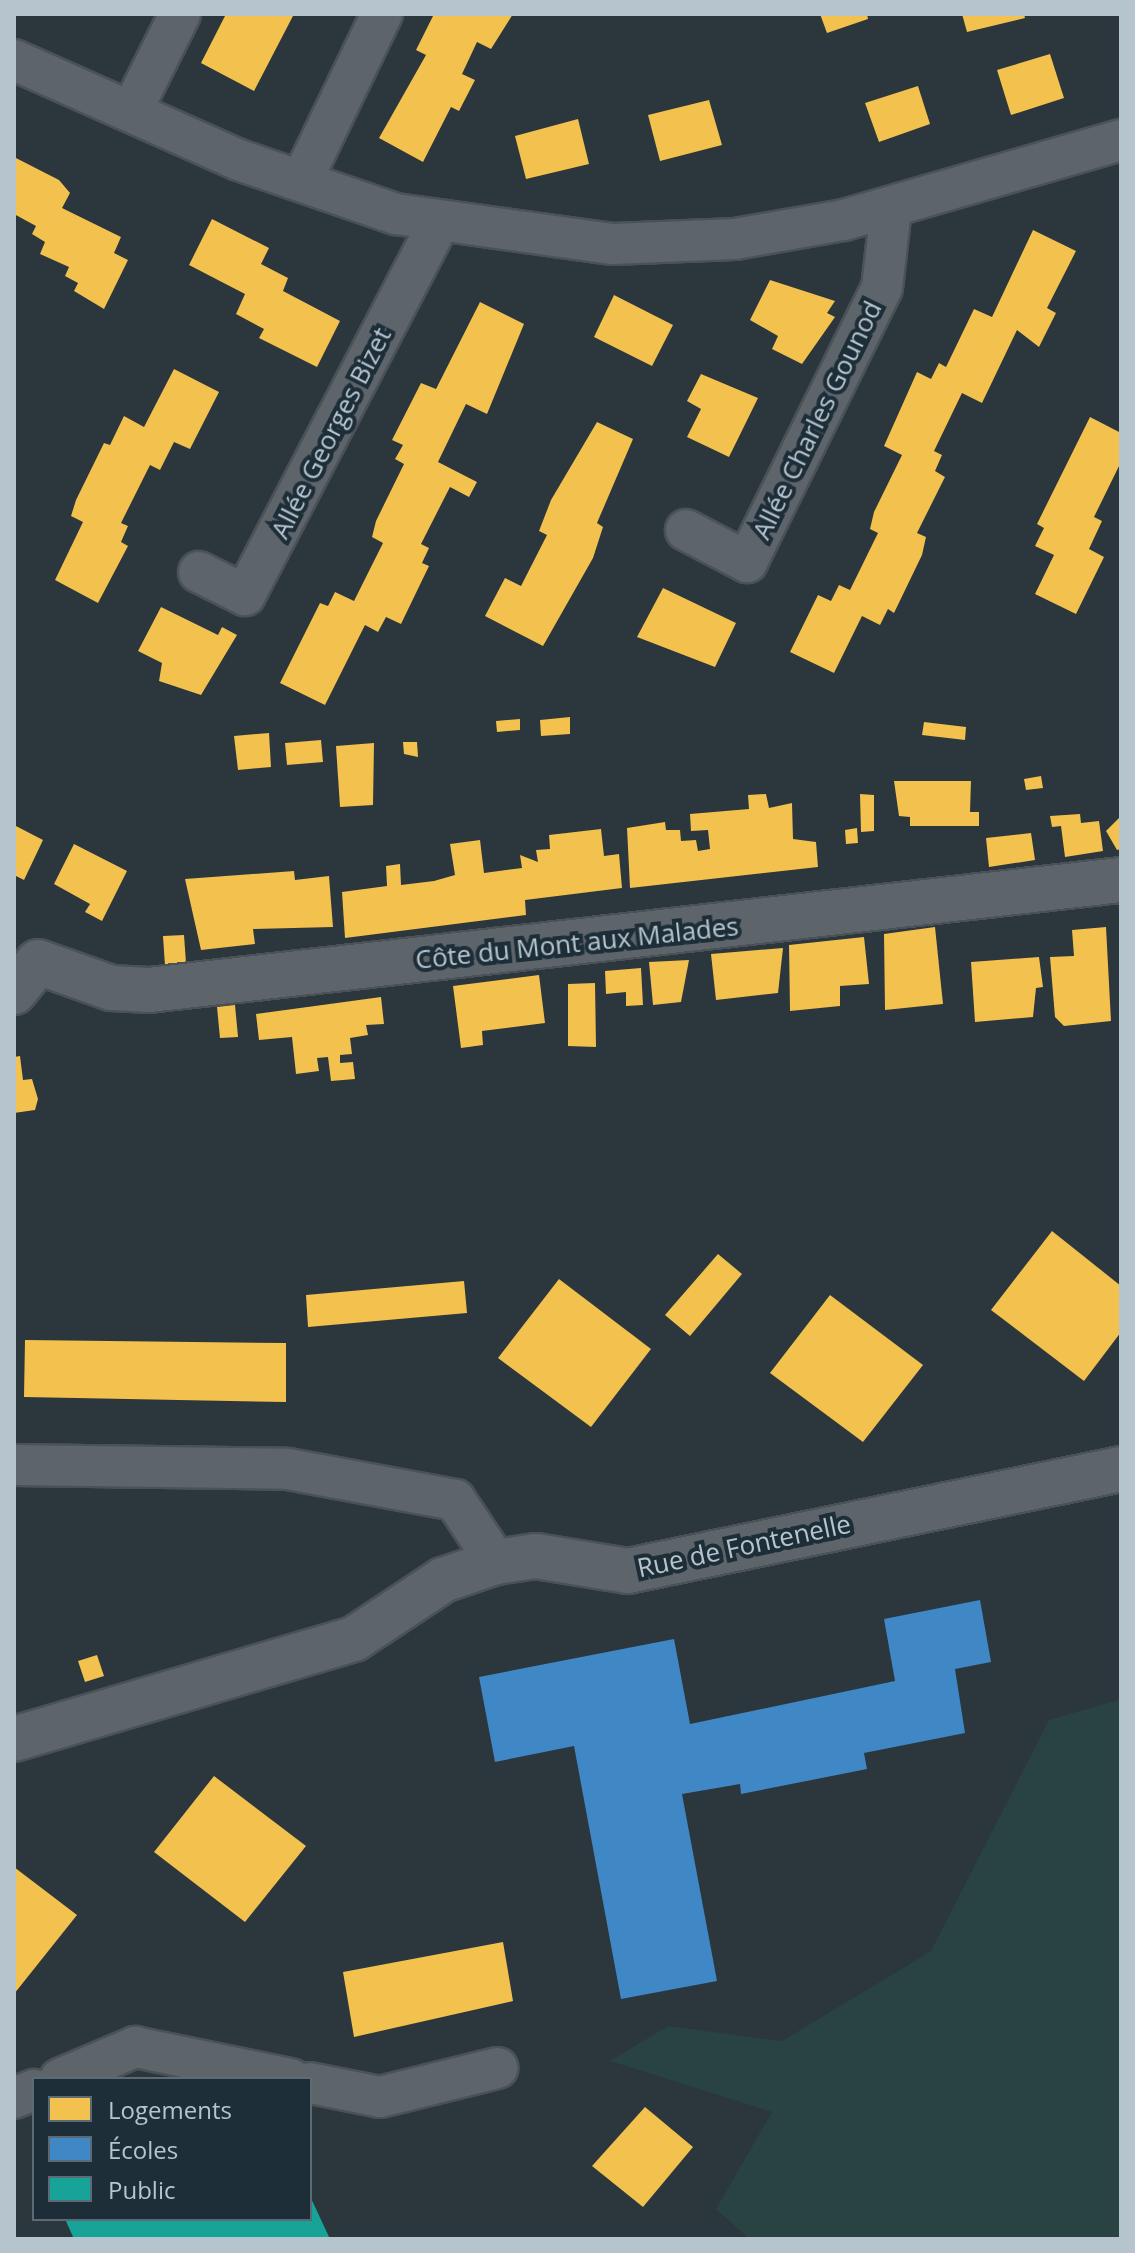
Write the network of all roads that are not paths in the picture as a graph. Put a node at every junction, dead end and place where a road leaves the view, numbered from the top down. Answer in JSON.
{"nodes":[{"id":1,"x":180,"y":14,"type":"edge"},
{"id":2,"x":382,"y":14,"type":"edge"},
{"id":3,"x":14,"y":60,"type":"edge"},
{"id":4,"x":132,"y":110,"type":"junction"},
{"id":5,"x":1121,"y":140,"type":"edge"},
{"id":6,"x":302,"y":180,"type":"junction"},
{"id":7,"x":891,"y":209,"type":"junction"},
{"id":8,"x":438,"y":224,"type":"junction"},
{"id":9,"x":686,"y":530,"type":"dead end"},
{"id":10,"x":199,"y":572,"type":"dead end"},
{"id":11,"x":1121,"y":880,"type":"edge"},
{"id":12,"x":22,"y":967,"type":"edge"},
{"id":13,"x":14,"y":1465,"type":"edge"},
{"id":14,"x":1121,"y":1469,"type":"edge"},
{"id":15,"x":496,"y":1562,"type":"junction"},
{"id":16,"x":14,"y":1739,"type":"edge"},
{"id":17,"x":497,"y":2068,"type":"dead end"},
{"id":18,"x":65,"y":2077,"type":"edge"},
{"id":19,"x":281,"y":2077,"type":"edge"},
{"id":20,"x":312,"y":2083,"type":"edge"}],
"edges":[{"from":1,"to":4,"type":"street"},
{"from":2,"to":6,"type":"street"},
{"from":3,"to":4,"type":"street"},
{"from":4,"to":6,"type":"street"},
{"from":5,"to":7,"type":"street"},
{"from":6,"to":8,"type":"street"},
{"from":7,"to":8,"type":"street"},
{"from":7,"to":9,"type":"street","name":"Allée Charles Gounod"},
{"from":8,"to":10,"type":"street","name":"Allée Georges Bizet"},
{"from":11,"to":12,"type":"street","name":"Côte du Mont aux Malades"},
{"from":13,"to":15,"type":"street"},
{"from":14,"to":15,"type":"street","name":"Rue de Fontenelle"},
{"from":15,"to":16,"type":"street","name":"Rue de Fontenelle"},
{"from":17,"to":20,"type":"street"},
{"from":18,"to":19,"type":"street"}]}
